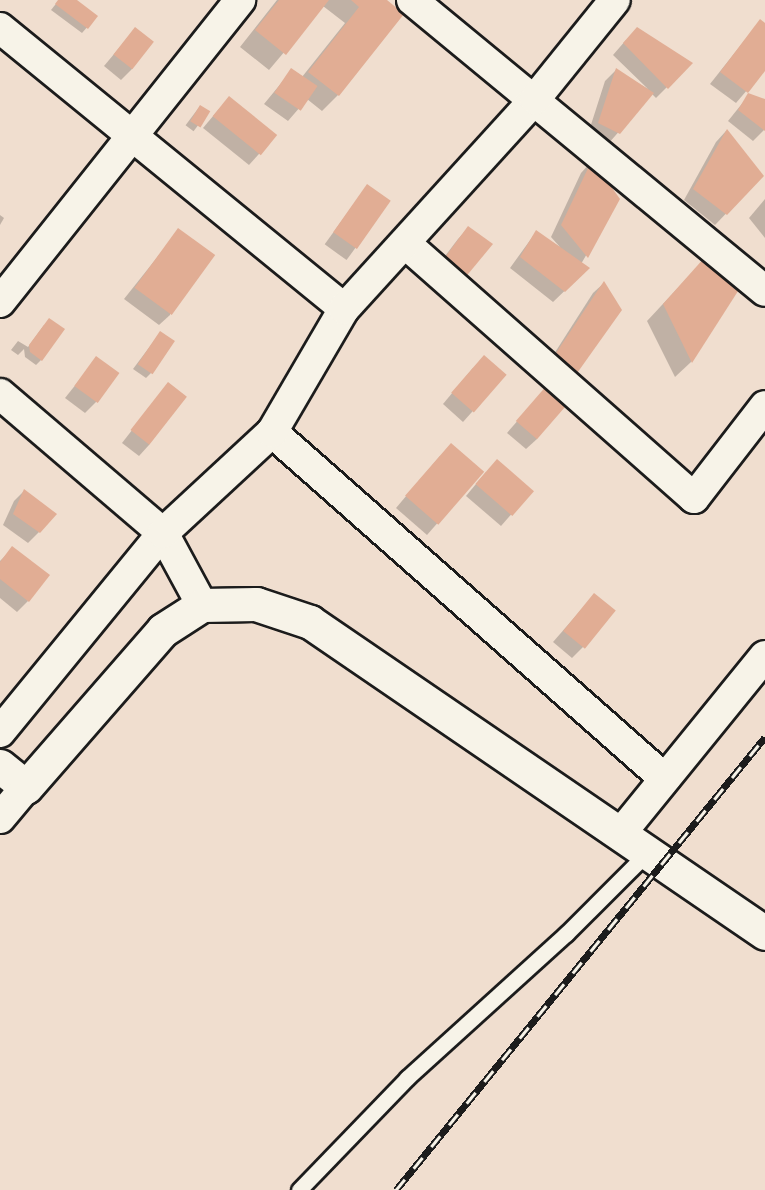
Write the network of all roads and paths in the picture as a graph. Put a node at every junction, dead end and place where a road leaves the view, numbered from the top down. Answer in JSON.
{"nodes":[{"id":1,"x":240,"y":0,"type":"edge"},
{"id":2,"x":412,"y":0,"type":"edge"},
{"id":3,"x":615,"y":0,"type":"edge"},
{"id":4,"x":0,"y":28,"type":"edge"},
{"id":5,"x":535,"y":99,"type":"junction"},
{"id":6,"x":130,"y":134,"type":"junction"},
{"id":7,"x":406,"y":244,"type":"junction"},
{"id":8,"x":765,"y":291,"type":"edge"},
{"id":9,"x":0,"y":302,"type":"edge"},
{"id":10,"x":344,"y":309,"type":"junction"},
{"id":11,"x":0,"y":394,"type":"edge"},
{"id":12,"x":765,"y":406,"type":"edge"},
{"id":13,"x":272,"y":432,"type":"junction"},
{"id":14,"x":163,"y":533,"type":"junction"},
{"id":15,"x":202,"y":605,"type":"junction"},
{"id":16,"x":765,"y":656,"type":"edge"},
{"id":17,"x":0,"y":732,"type":"edge"},
{"id":18,"x":0,"y":766,"type":"edge"},
{"id":19,"x":665,"y":779,"type":"junction"},
{"id":20,"x":26,"y":787,"type":"junction"},
{"id":21,"x":0,"y":818,"type":"edge"},
{"id":22,"x":621,"y":833,"type":"junction"},
{"id":23,"x":648,"y":852,"type":"junction"},
{"id":24,"x":765,"y":933,"type":"edge"},
{"id":25,"x":299,"y":1190,"type":"edge"}],
"edges":[{"from":1,"to":6,"type":"street"},
{"from":2,"to":5,"type":"street"},
{"from":3,"to":5,"type":"street"},
{"from":4,"to":6,"type":"street"},
{"from":5,"to":7,"type":"street"},
{"from":5,"to":8,"type":"street"},
{"from":6,"to":9,"type":"street"},
{"from":6,"to":10,"type":"street"},
{"from":7,"to":10,"type":"street"},
{"from":7,"to":12,"type":"street"},
{"from":10,"to":13,"type":"street"},
{"from":11,"to":14,"type":"street"},
{"from":13,"to":14,"type":"street"},
{"from":13,"to":19,"type":"street"},
{"from":14,"to":15,"type":"street"},
{"from":14,"to":17,"type":"street"},
{"from":15,"to":20,"type":"main road"},
{"from":15,"to":22,"type":"main road"},
{"from":16,"to":19,"type":"street"},
{"from":18,"to":20,"type":"main road"},
{"from":19,"to":22,"type":"street"},
{"from":20,"to":21,"type":"street"},
{"from":22,"to":23,"type":"main road"},
{"from":23,"to":24,"type":"main road"},
{"from":23,"to":25,"type":"lane"}]}
